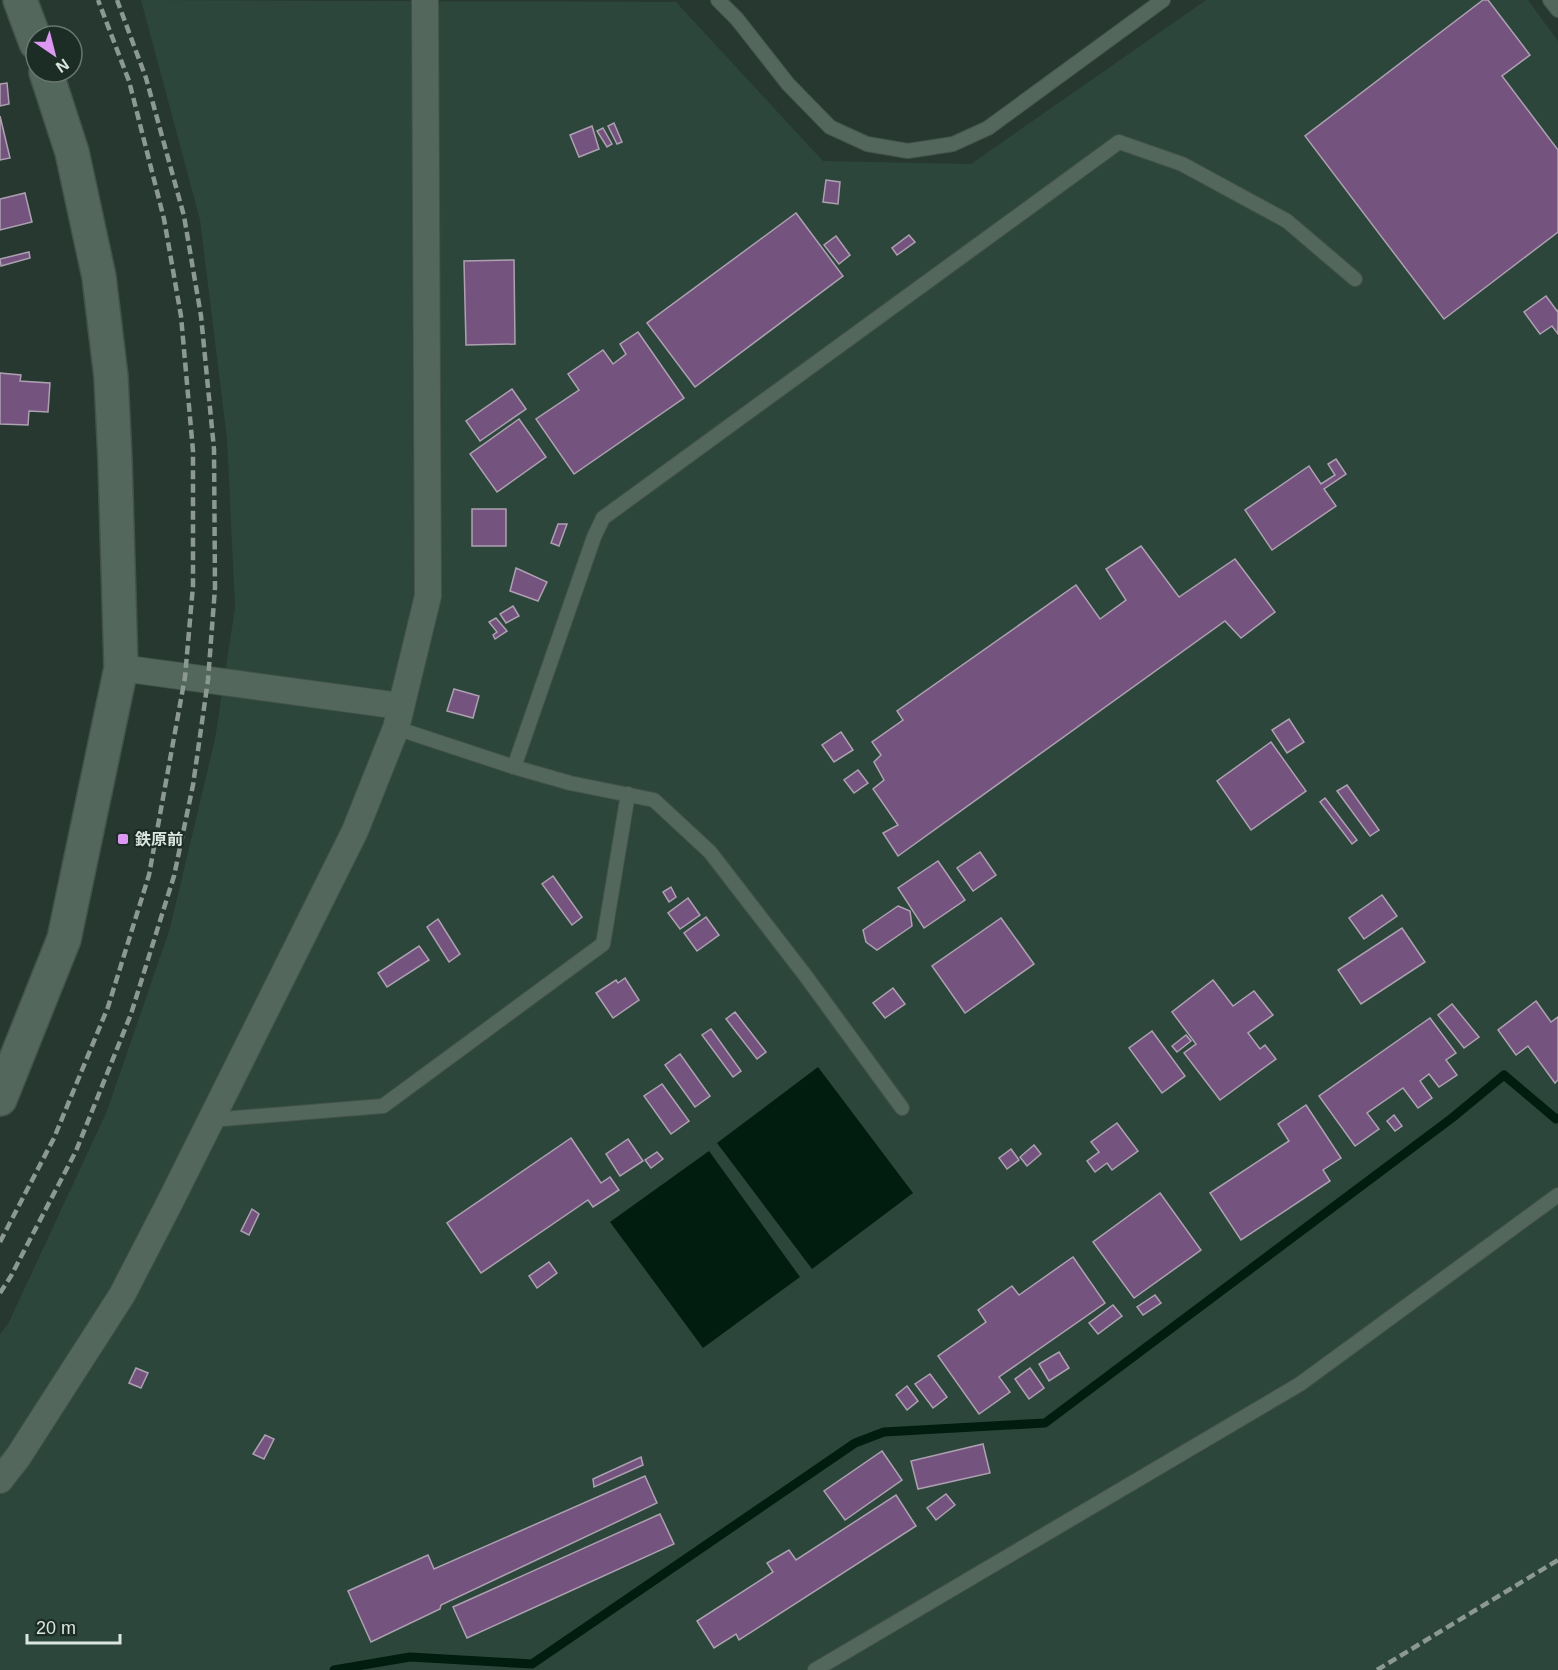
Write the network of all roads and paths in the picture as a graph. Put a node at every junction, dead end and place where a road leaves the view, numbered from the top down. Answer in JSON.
{"nodes":[{"id":1,"x":20,"y":0,"type":"edge"},
{"id":2,"x":425,"y":0,"type":"edge"},
{"id":3,"x":718,"y":0,"type":"edge"},
{"id":4,"x":1163,"y":0,"type":"edge"},
{"id":5,"x":1550,"y":0,"type":"edge"},
{"id":6,"x":1558,"y":10,"type":"edge"},
{"id":7,"x":29,"y":24,"type":"edge"},
{"id":8,"x":50,"y":84,"type":"edge"},
{"id":9,"x":1354,"y":279,"type":"dead end"},
{"id":10,"x":121,"y":668,"type":"junction"},
{"id":11,"x":398,"y":717,"type":"junction"},
{"id":12,"x":514,"y":767,"type":"junction"},
{"id":13,"x":628,"y":794,"type":"junction"},
{"id":14,"x":0,"y":1099,"type":"edge"},
{"id":15,"x":902,"y":1108,"type":"dead end"},
{"id":16,"x":211,"y":1119,"type":"junction"},
{"id":17,"x":1558,"y":1195,"type":"edge"},
{"id":18,"x":0,"y":1480,"type":"edge"},
{"id":19,"x":815,"y":1670,"type":"edge"}],
"edges":[{"from":1,"to":7,"type":"street"},
{"from":2,"to":11,"type":"street"},
{"from":3,"to":4,"type":"lane"},
{"from":5,"to":6,"type":"lane"},
{"from":8,"to":10,"type":"street"},
{"from":9,"to":12,"type":"lane"},
{"from":10,"to":11,"type":"street"},
{"from":10,"to":14,"type":"street"},
{"from":11,"to":12,"type":"lane"},
{"from":11,"to":16,"type":"street"},
{"from":12,"to":13,"type":"lane"},
{"from":13,"to":15,"type":"lane"},
{"from":13,"to":16,"type":"lane"},
{"from":16,"to":18,"type":"street"},
{"from":17,"to":19,"type":"lane"}]}
